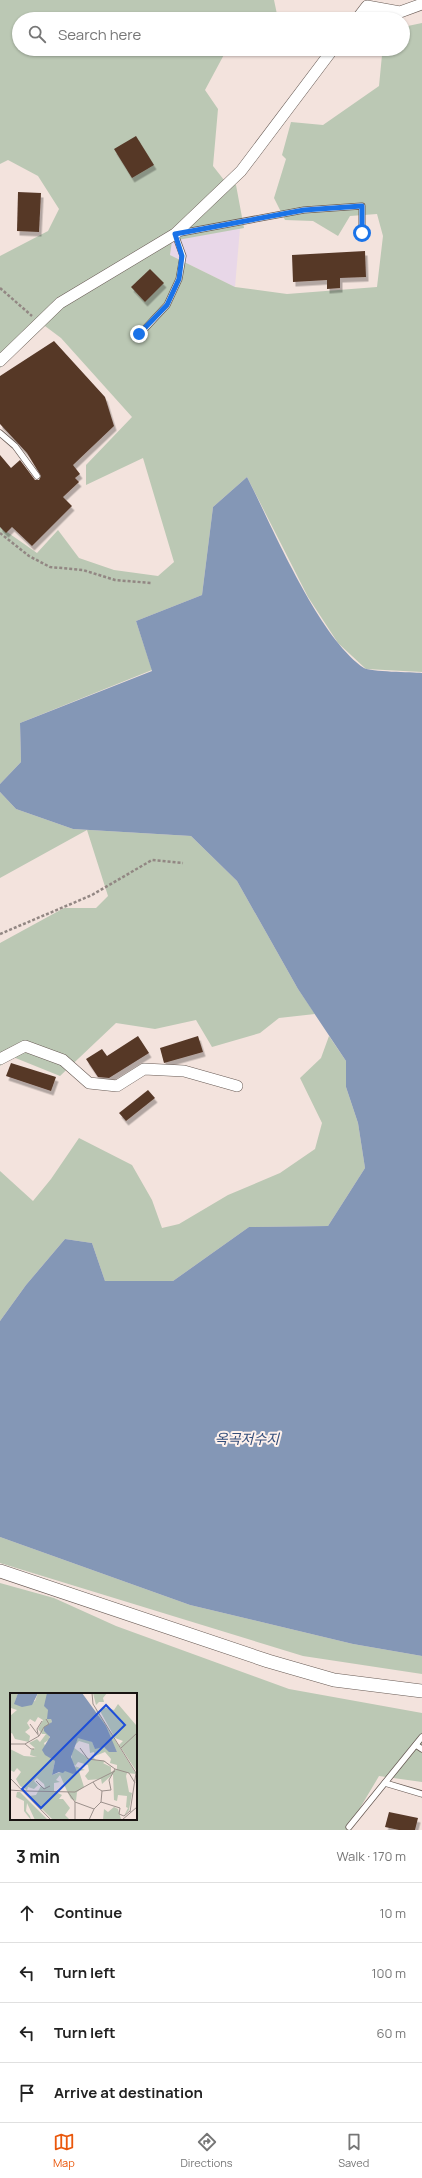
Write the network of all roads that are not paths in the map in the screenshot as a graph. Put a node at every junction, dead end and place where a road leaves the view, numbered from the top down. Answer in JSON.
{"nodes":[{"id":1,"x":370,"y":3,"type":"edge"},
{"id":2,"x":422,"y":4,"type":"edge"},
{"id":3,"x":363,"y":12,"type":"edge"},
{"id":4,"x":328,"y":56,"type":"edge"},
{"id":5,"x":362,"y":233,"type":"dead end"},
{"id":6,"x":175,"y":234,"type":"junction"},
{"id":7,"x":139,"y":334,"type":"dead end"},
{"id":8,"x":0,"y":361,"type":"edge"},
{"id":9,"x":0,"y":433,"type":"edge"},
{"id":10,"x":37,"y":476,"type":"dead end"},
{"id":11,"x":0,"y":1060,"type":"edge"},
{"id":12,"x":236,"y":1086,"type":"dead end"},
{"id":13,"x":0,"y":1571,"type":"edge"},
{"id":14,"x":422,"y":1691,"type":"edge"},
{"id":15,"x":422,"y":1737,"type":"edge"},
{"id":16,"x":416,"y":1745,"type":"junction"},
{"id":17,"x":422,"y":1749,"type":"edge"},
{"id":18,"x":385,"y":1783,"type":"junction"},
{"id":19,"x":422,"y":1794,"type":"edge"},
{"id":20,"x":349,"y":1827,"type":"dead end"}],
"edges":[{"from":1,"to":2,"type":"street"},
{"from":1,"to":3,"type":"street"},
{"from":4,"to":6,"type":"street"},
{"from":5,"to":6,"type":"lane"},
{"from":6,"to":7,"type":"lane"},
{"from":6,"to":8,"type":"street"},
{"from":9,"to":10,"type":"lane"},
{"from":11,"to":12,"type":"street"},
{"from":13,"to":14,"type":"street"},
{"from":15,"to":16,"type":"lane"},
{"from":16,"to":17,"type":"lane"},
{"from":16,"to":18,"type":"lane"},
{"from":18,"to":19,"type":"lane"},
{"from":18,"to":20,"type":"lane"}]}
